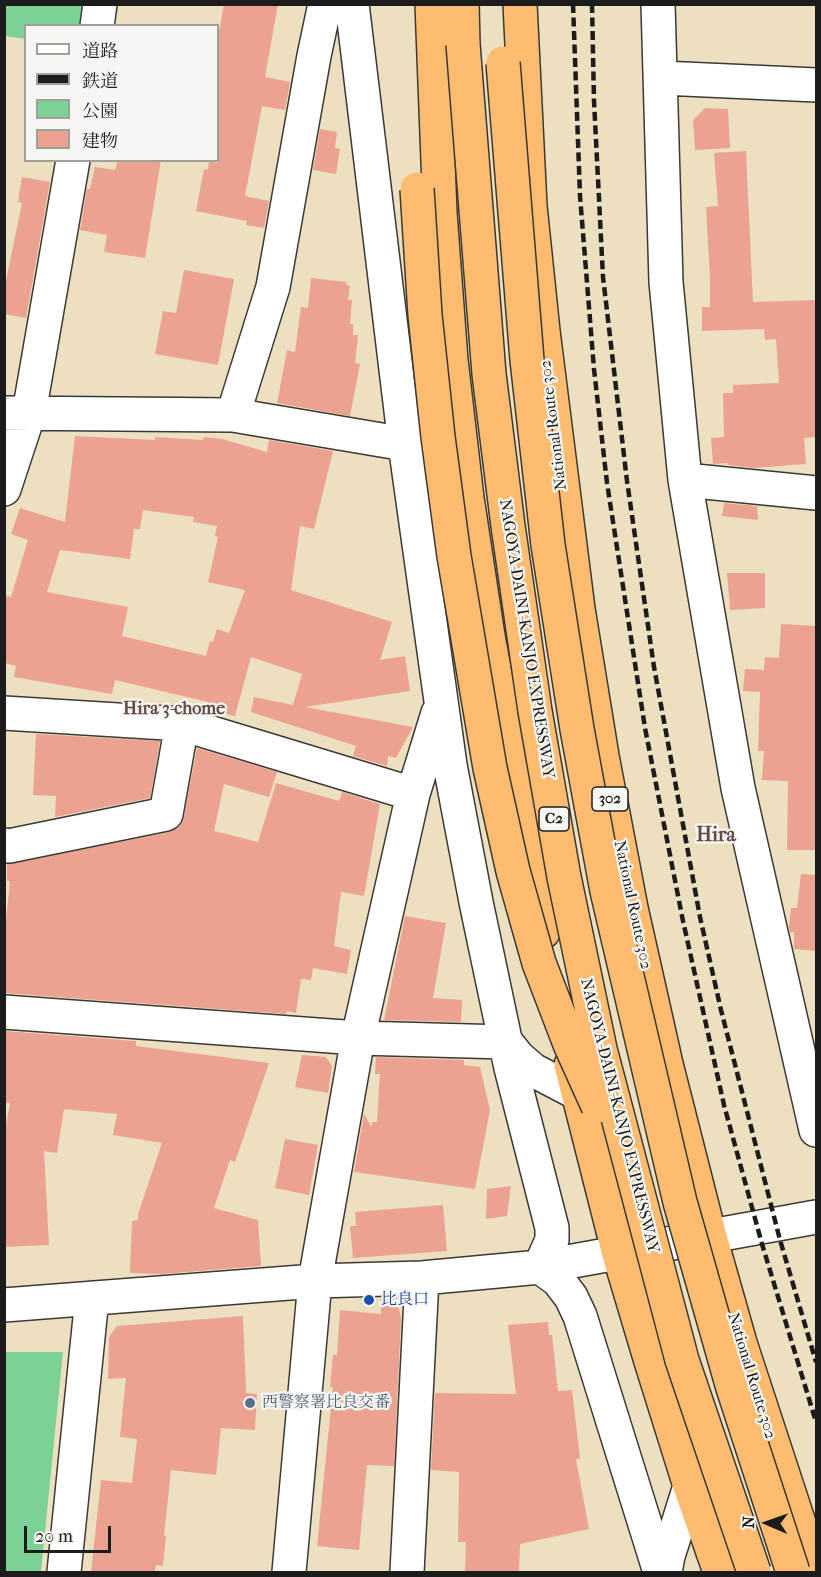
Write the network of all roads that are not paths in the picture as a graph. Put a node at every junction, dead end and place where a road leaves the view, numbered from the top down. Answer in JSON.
{"nodes":[{"id":1,"x":100,"y":4,"type":"edge"},
{"id":2,"x":325,"y":4,"type":"edge"},
{"id":3,"x":352,"y":4,"type":"edge"},
{"id":4,"x":410,"y":4,"type":"edge"},
{"id":5,"x":432,"y":4,"type":"edge"},
{"id":6,"x":462,"y":4,"type":"edge"},
{"id":7,"x":501,"y":4,"type":"edge"},
{"id":8,"x":520,"y":4,"type":"edge"},
{"id":9,"x":658,"y":4,"type":"edge"},
{"id":10,"x":97,"y":24,"type":"edge"},
{"id":11,"x":662,"y":78,"type":"junction"},
{"id":12,"x":816,"y":85,"type":"edge"},
{"id":13,"x":73,"y":162,"type":"edge"},
{"id":14,"x":17,"y":413,"type":"edge"},
{"id":15,"x":233,"y":415,"type":"junction"},
{"id":16,"x":405,"y":444,"type":"junction"},
{"id":17,"x":685,"y":480,"type":"junction"},
{"id":18,"x":4,"y":489,"type":"edge"},
{"id":19,"x":816,"y":494,"type":"edge"},
{"id":20,"x":440,"y":704,"type":"junction"},
{"id":21,"x":4,"y":713,"type":"edge"},
{"id":22,"x":182,"y":724,"type":"junction"},
{"id":23,"x":413,"y":794,"type":"junction"},
{"id":24,"x":4,"y":844,"type":"edge"},
{"id":25,"x":4,"y":1012,"type":"edge"},
{"id":26,"x":806,"y":1036,"type":"edge"},
{"id":27,"x":358,"y":1038,"type":"junction"},
{"id":28,"x":506,"y":1042,"type":"junction"},
{"id":29,"x":577,"y":1094,"type":"junction"},
{"id":30,"x":816,"y":1130,"type":"edge"},
{"id":31,"x":639,"y":1199,"type":"junction"},
{"id":32,"x":816,"y":1217,"type":"edge"},
{"id":33,"x":710,"y":1237,"type":"junction"},
{"id":34,"x":619,"y":1254,"type":"junction"},
{"id":35,"x":540,"y":1267,"type":"junction"},
{"id":36,"x":422,"y":1278,"type":"junction"},
{"id":37,"x":315,"y":1281,"type":"junction"},
{"id":38,"x":92,"y":1298,"type":"junction"},
{"id":39,"x":4,"y":1305,"type":"edge"},
{"id":40,"x":690,"y":1486,"type":"junction"},
{"id":41,"x":64,"y":1572,"type":"edge"},
{"id":42,"x":289,"y":1572,"type":"edge"},
{"id":43,"x":407,"y":1572,"type":"edge"},
{"id":44,"x":660,"y":1572,"type":"edge"},
{"id":45,"x":665,"y":1572,"type":"edge"},
{"id":46,"x":720,"y":1572,"type":"edge"},
{"id":47,"x":754,"y":1572,"type":"edge"},
{"id":48,"x":793,"y":1572,"type":"edge"},
{"id":49,"x":814,"y":1572,"type":"edge"}],
"edges":[{"from":1,"to":10,"type":"street"},
{"from":2,"to":15,"type":"street"},
{"from":3,"to":16,"type":"street"},
{"from":4,"to":31,"type":"highway","bridge":true},
{"from":5,"to":29,"type":"highway"},
{"from":6,"to":31,"type":"highway","name":"NAGOYA-DAINI-KANJO EXPRESSWAY","number":"C2","bridge":true},
{"from":7,"to":48,"type":"highway","number":"C2","bridge":true},
{"from":8,"to":33,"type":"highway","name":"National Route 302","number":"302"},
{"from":9,"to":11,"type":"street"},
{"from":11,"to":12,"type":"street"},
{"from":11,"to":17,"type":"street"},
{"from":13,"to":14,"type":"street"},
{"from":14,"to":15,"type":"street"},
{"from":14,"to":18,"type":"street"},
{"from":15,"to":16,"type":"street"},
{"from":16,"to":20,"type":"street"},
{"from":17,"to":19,"type":"street"},
{"from":17,"to":26,"type":"street"},
{"from":20,"to":23,"type":"street"},
{"from":20,"to":28,"type":"street"},
{"from":21,"to":22,"type":"street"},
{"from":22,"to":23,"type":"street"},
{"from":22,"to":24,"type":"street"},
{"from":23,"to":27,"type":"street"},
{"from":25,"to":27,"type":"street"},
{"from":26,"to":30,"type":"street"},
{"from":27,"to":28,"type":"street"},
{"from":27,"to":37,"type":"street"},
{"from":28,"to":29,"type":"street"},
{"from":28,"to":35,"type":"street"},
{"from":29,"to":34,"type":"highway"},
{"from":31,"to":47,"type":"highway","name":"NAGOYA-DAINI-KANJO EXPRESSWAY","number":"C2","bridge":true},
{"from":32,"to":33,"type":"street"},
{"from":33,"to":34,"type":"street"},
{"from":33,"to":49,"type":"highway","name":"National Route 302","number":"302"},
{"from":34,"to":35,"type":"street"},
{"from":34,"to":40,"type":"highway"},
{"from":35,"to":36,"type":"street"},
{"from":35,"to":44,"type":"street"},
{"from":36,"to":37,"type":"street"},
{"from":36,"to":43,"type":"street"},
{"from":37,"to":38,"type":"street"},
{"from":37,"to":42,"type":"street"},
{"from":38,"to":39,"type":"street"},
{"from":38,"to":41,"type":"street"},
{"from":40,"to":45,"type":"street"},
{"from":40,"to":46,"type":"highway"}]}
